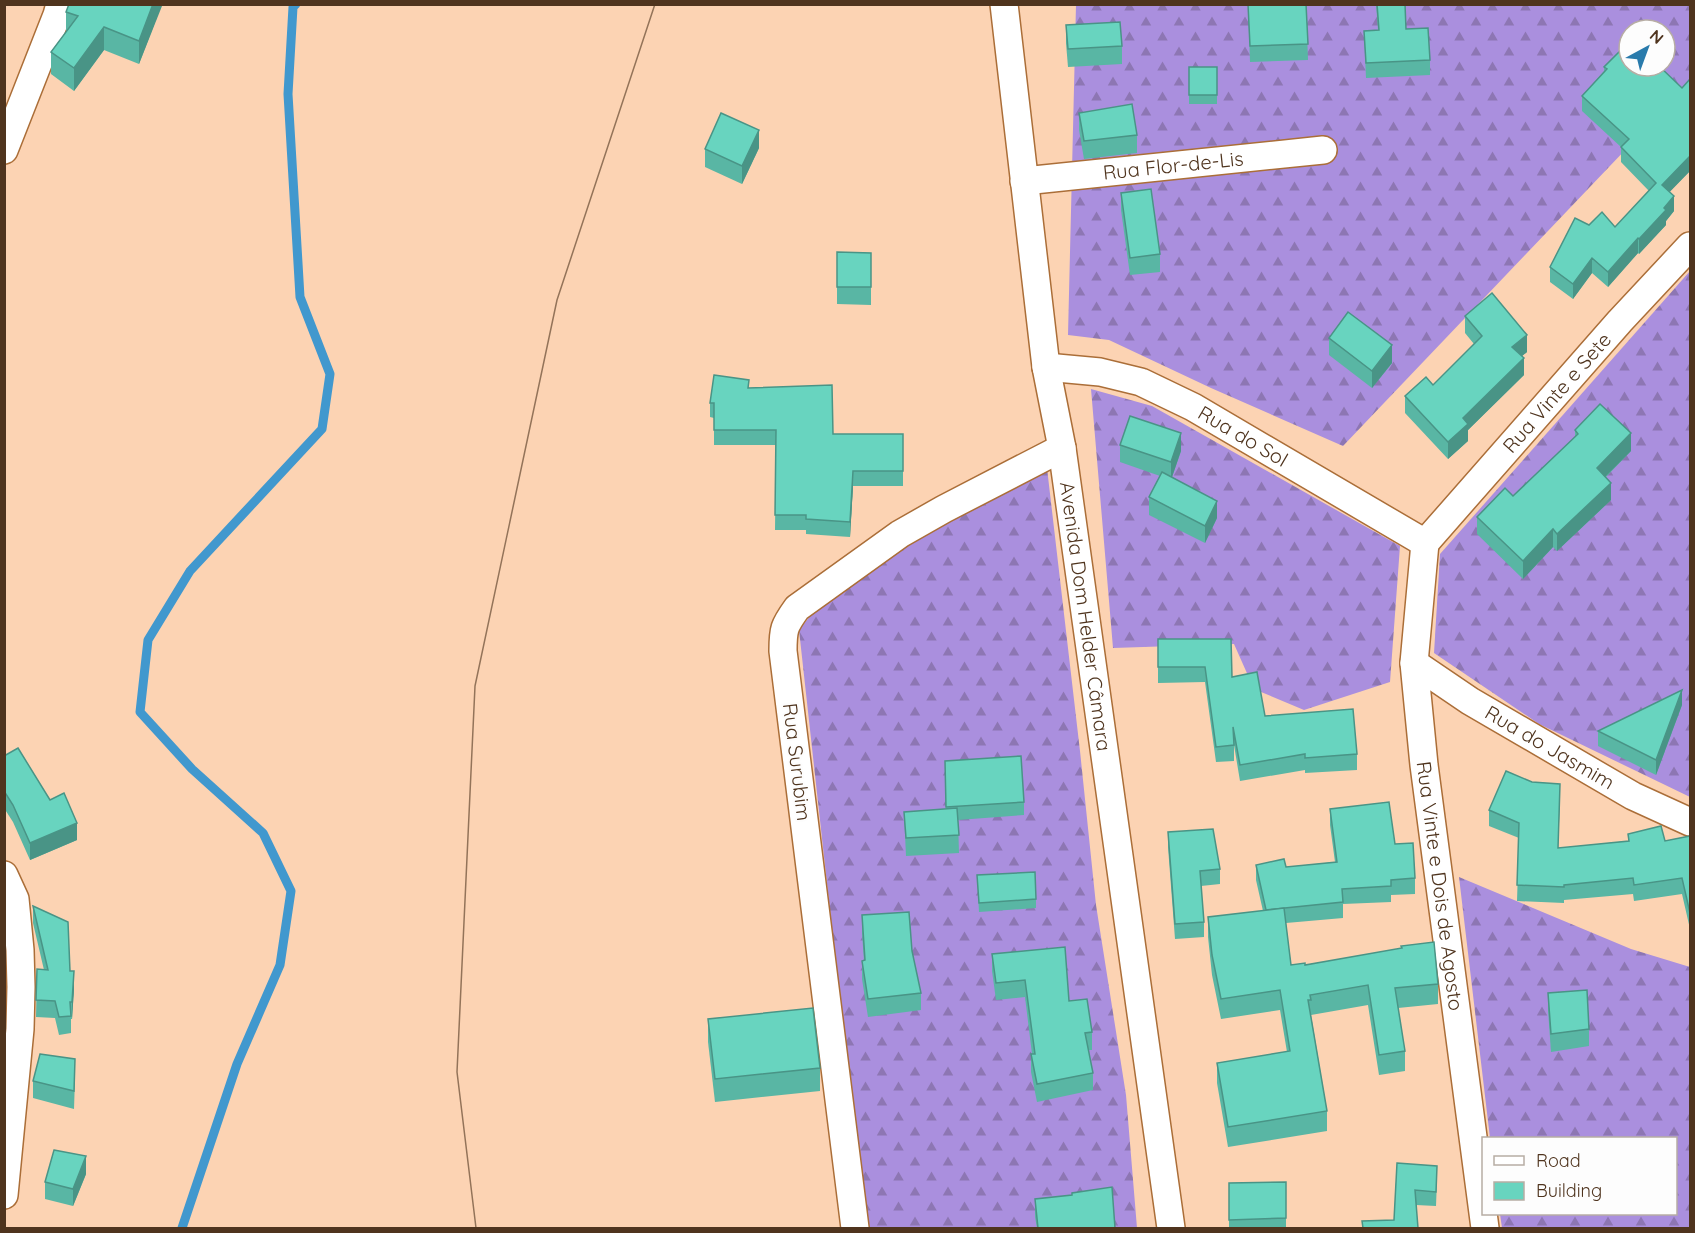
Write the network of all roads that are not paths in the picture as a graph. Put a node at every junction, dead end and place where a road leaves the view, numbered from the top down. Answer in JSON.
{"nodes":[{"id":1,"x":60,"y":4,"type":"edge"},
{"id":2,"x":1004,"y":4,"type":"edge"},
{"id":3,"x":4,"y":150,"type":"edge"},
{"id":4,"x":1323,"y":150,"type":"dead end"},
{"id":5,"x":1024,"y":181,"type":"junction"},
{"id":6,"x":1690,"y":246,"type":"edge"},
{"id":7,"x":1046,"y":367,"type":"junction"},
{"id":8,"x":1062,"y":448,"type":"junction"},
{"id":9,"x":1425,"y":543,"type":"junction"},
{"id":10,"x":1414,"y":663,"type":"junction"},
{"id":11,"x":1690,"y":822,"type":"edge"},
{"id":12,"x":4,"y":875,"type":"edge"},
{"id":13,"x":4,"y":1196,"type":"edge"},
{"id":14,"x":1482,"y":1205,"type":"edge"},
{"id":15,"x":855,"y":1228,"type":"edge"},
{"id":16,"x":1171,"y":1228,"type":"edge"}],
"edges":[{"from":1,"to":3,"type":"street"},
{"from":2,"to":5,"type":"street","name":"Avenida Dom Helder Câmara"},
{"from":4,"to":5,"type":"street","name":"Rua Flor-de-Lis"},
{"from":5,"to":7,"type":"street","name":"Avenida Dom Helder Câmara"},
{"from":6,"to":9,"type":"street","name":"Rua Vinte e Sete"},
{"from":7,"to":8,"type":"street","name":"Avenida Dom Helder Câmara"},
{"from":7,"to":9,"type":"street","name":"Rua do Sol"},
{"from":8,"to":15,"type":"street","name":"Rua Surubim"},
{"from":8,"to":16,"type":"street","name":"Avenida Dom Helder Câmara"},
{"from":9,"to":10,"type":"street","name":"Rua Vinte e Dois de Agosto"},
{"from":10,"to":11,"type":"street","name":"Rua do Jasmim"},
{"from":10,"to":14,"type":"street","name":"Rua Vinte e Dois de Agosto"},
{"from":12,"to":13,"type":"street"}]}
